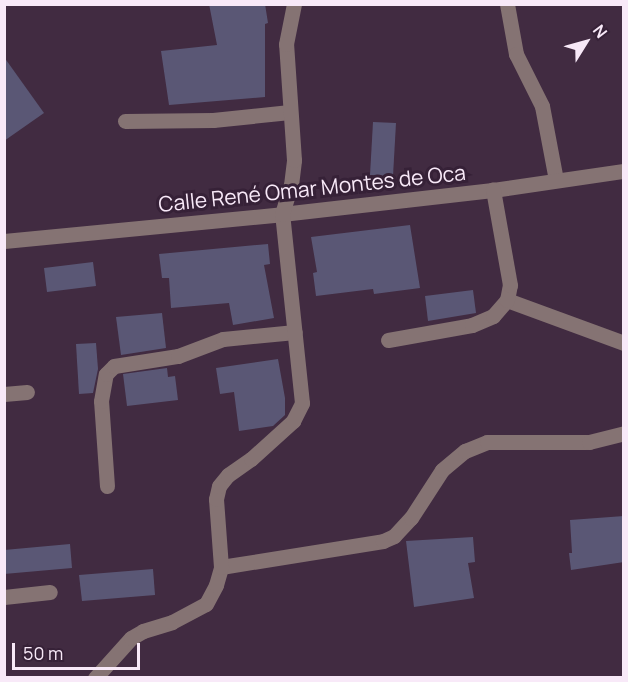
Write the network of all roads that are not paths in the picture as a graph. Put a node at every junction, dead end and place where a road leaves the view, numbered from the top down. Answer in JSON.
{"nodes":[{"id":1,"x":294,"y":4,"type":"edge"},
{"id":2,"x":507,"y":4,"type":"edge"},
{"id":3,"x":290,"y":112,"type":"junction"},
{"id":4,"x":125,"y":121,"type":"dead end"},
{"id":5,"x":624,"y":171,"type":"edge"},
{"id":6,"x":556,"y":180,"type":"junction"},
{"id":7,"x":493,"y":190,"type":"junction"},
{"id":8,"x":282,"y":214,"type":"junction"},
{"id":9,"x":4,"y":241,"type":"edge"},
{"id":10,"x":507,"y":300,"type":"junction"},
{"id":11,"x":295,"y":332,"type":"junction"},
{"id":12,"x":388,"y":340,"type":"dead end"},
{"id":13,"x":624,"y":343,"type":"edge"},
{"id":14,"x":27,"y":392,"type":"dead end"},
{"id":15,"x":4,"y":394,"type":"edge"},
{"id":16,"x":624,"y":434,"type":"edge"},
{"id":17,"x":107,"y":486,"type":"dead end"},
{"id":18,"x":221,"y":567,"type":"junction"},
{"id":19,"x":50,"y":592,"type":"dead end"},
{"id":20,"x":4,"y":597,"type":"edge"},
{"id":21,"x":95,"y":678,"type":"edge"}],
"edges":[{"from":1,"to":3,"type":"street"},
{"from":2,"to":6,"type":"street"},
{"from":3,"to":4,"type":"street"},
{"from":3,"to":8,"type":"street"},
{"from":5,"to":6,"type":"street","name":"Calle René Omar Montes de Oca"},
{"from":6,"to":7,"type":"street","name":"Calle René Omar Montes de Oca"},
{"from":7,"to":8,"type":"street","name":"Calle René Omar Montes de Oca"},
{"from":7,"to":10,"type":"street"},
{"from":8,"to":9,"type":"street","name":"Calle René Omar Montes de Oca"},
{"from":8,"to":11,"type":"street"},
{"from":10,"to":12,"type":"street"},
{"from":10,"to":13,"type":"street"},
{"from":11,"to":17,"type":"street"},
{"from":11,"to":18,"type":"street"},
{"from":14,"to":15,"type":"street"},
{"from":16,"to":18,"type":"street"},
{"from":18,"to":21,"type":"street"},
{"from":19,"to":20,"type":"street"}]}
